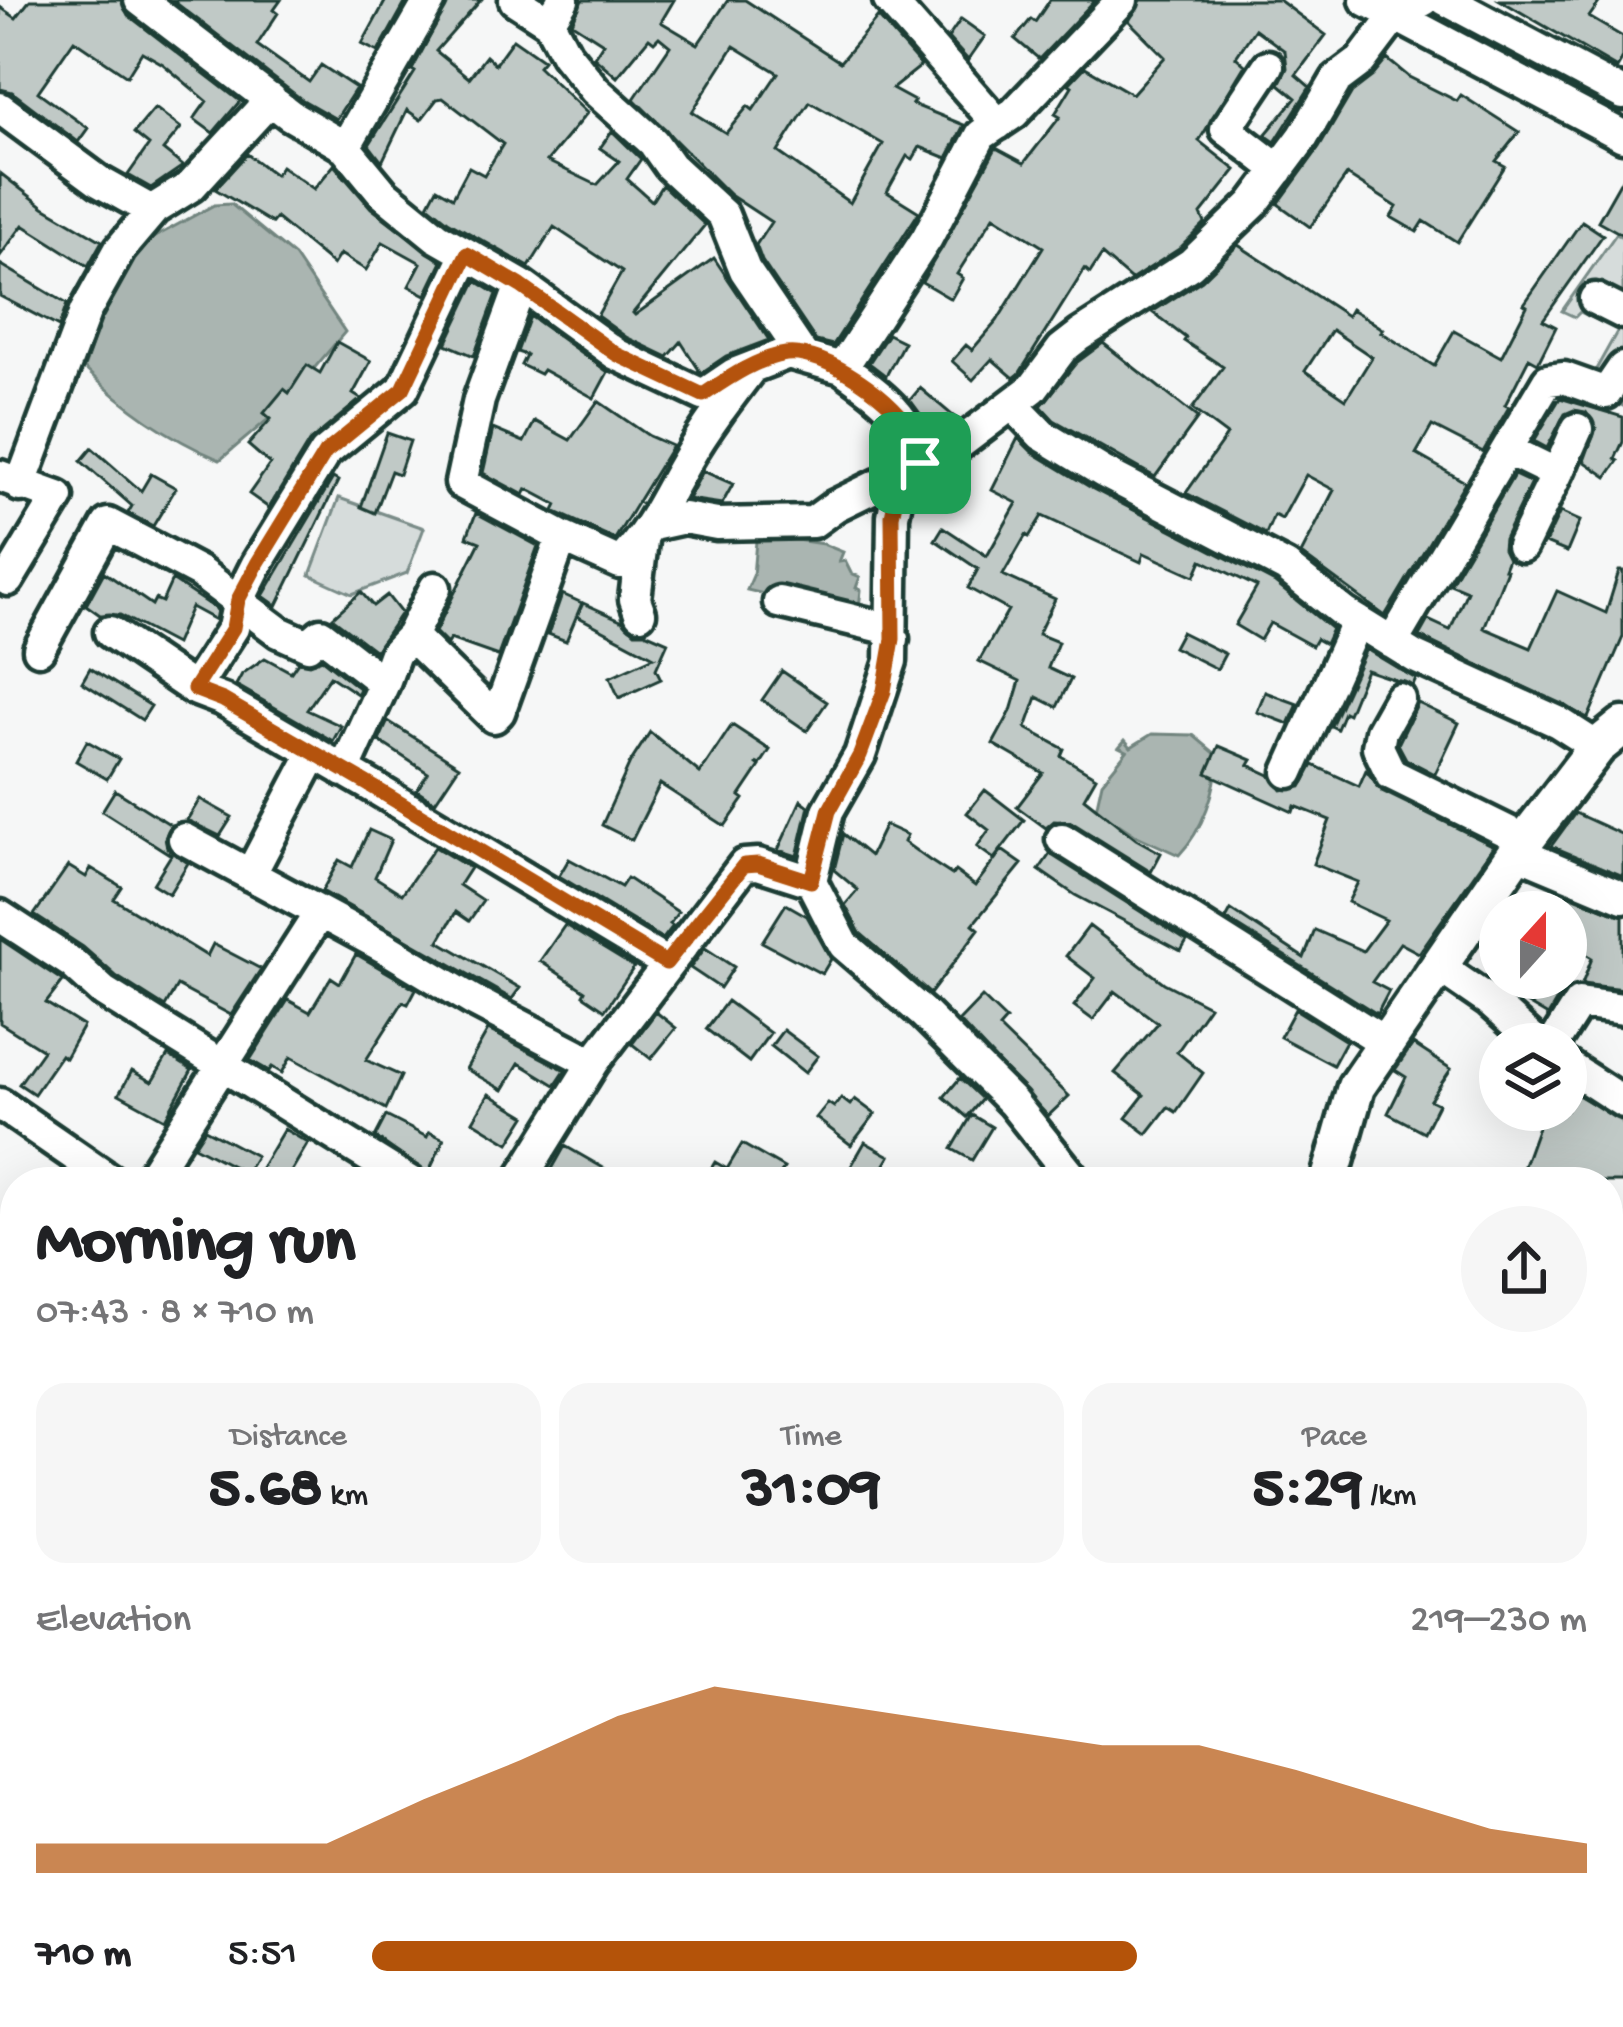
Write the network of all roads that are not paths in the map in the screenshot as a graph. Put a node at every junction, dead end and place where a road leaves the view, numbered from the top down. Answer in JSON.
{"nodes":[{"id":1,"x":140,"y":0,"type":"edge"},
{"id":2,"x":430,"y":0,"type":"edge"},
{"id":3,"x":515,"y":0,"type":"edge"},
{"id":4,"x":889,"y":0,"type":"edge"},
{"id":5,"x":1121,"y":0,"type":"edge"},
{"id":6,"x":1366,"y":0,"type":"edge"},
{"id":7,"x":1424,"y":0,"type":"edge"},
{"id":8,"x":1446,"y":0,"type":"edge"},
{"id":9,"x":556,"y":11,"type":"edge"},
{"id":10,"x":1395,"y":16,"type":"junction"},
{"id":11,"x":1268,"y":66,"type":"dead end"},
{"id":12,"x":1623,"y":94,"type":"edge"},
{"id":13,"x":271,"y":99,"type":"junction"},
{"id":14,"x":0,"y":108,"type":"edge"},
{"id":15,"x":998,"y":124,"type":"junction"},
{"id":16,"x":1623,"y":136,"type":"edge"},
{"id":17,"x":345,"y":147,"type":"junction"},
{"id":18,"x":1279,"y":170,"type":"junction"},
{"id":19,"x":152,"y":211,"type":"junction"},
{"id":20,"x":467,"y":254,"type":"junction"},
{"id":21,"x":521,"y":286,"type":"junction"},
{"id":22,"x":804,"y":358,"type":"junction"},
{"id":23,"x":752,"y":367,"type":"junction"},
{"id":24,"x":842,"y":368,"type":"junction"},
{"id":25,"x":1623,"y":368,"type":"edge"},
{"id":26,"x":1012,"y":404,"type":"junction"},
{"id":27,"x":1576,"y":429,"type":"dead end"},
{"id":28,"x":1508,"y":450,"type":"junction"},
{"id":29,"x":912,"y":471,"type":"junction"},
{"id":30,"x":1557,"y":474,"type":"junction"},
{"id":31,"x":10,"y":481,"type":"edge"},
{"id":32,"x":58,"y":497,"type":"junction"},
{"id":33,"x":108,"y":524,"type":"junction"},
{"id":34,"x":647,"y":533,"type":"junction"},
{"id":35,"x":562,"y":538,"type":"junction"},
{"id":36,"x":1522,"y":546,"type":"dead end"},
{"id":37,"x":8,"y":580,"type":"dead end"},
{"id":38,"x":436,"y":588,"type":"dead end"},
{"id":39,"x":238,"y":600,"type":"junction"},
{"id":40,"x":779,"y":602,"type":"dead end"},
{"id":41,"x":640,"y":613,"type":"dead end"},
{"id":42,"x":1357,"y":621,"type":"junction"},
{"id":43,"x":110,"y":632,"type":"dead end"},
{"id":44,"x":412,"y":636,"type":"junction"},
{"id":45,"x":893,"y":639,"type":"junction"},
{"id":46,"x":1392,"y":643,"type":"junction"},
{"id":47,"x":39,"y":650,"type":"dead end"},
{"id":48,"x":384,"y":682,"type":"junction"},
{"id":49,"x":194,"y":689,"type":"junction"},
{"id":50,"x":1399,"y":699,"type":"dead end"},
{"id":51,"x":1615,"y":728,"type":"edge"},
{"id":52,"x":314,"y":755,"type":"junction"},
{"id":53,"x":344,"y":771,"type":"junction"},
{"id":54,"x":1289,"y":772,"type":"dead end"},
{"id":55,"x":1062,"y":838,"type":"dead end"},
{"id":56,"x":184,"y":839,"type":"dead end"},
{"id":57,"x":1520,"y":846,"type":"junction"},
{"id":58,"x":250,"y":875,"type":"junction"},
{"id":59,"x":811,"y":881,"type":"junction"},
{"id":60,"x":1623,"y":897,"type":"edge"},
{"id":61,"x":319,"y":914,"type":"junction"},
{"id":62,"x":0,"y":916,"type":"edge"},
{"id":63,"x":666,"y":963,"type":"junction"},
{"id":64,"x":1438,"y":966,"type":"junction"},
{"id":65,"x":1623,"y":1010,"type":"edge"},
{"id":66,"x":1514,"y":1023,"type":"edge"},
{"id":67,"x":1566,"y":1023,"type":"edge"},
{"id":68,"x":1386,"y":1042,"type":"junction"},
{"id":69,"x":593,"y":1063,"type":"junction"},
{"id":70,"x":222,"y":1066,"type":"junction"},
{"id":71,"x":1587,"y":1079,"type":"edge"},
{"id":72,"x":1623,"y":1102,"type":"edge"},
{"id":73,"x":0,"y":1104,"type":"edge"},
{"id":74,"x":91,"y":1167,"type":"edge"},
{"id":75,"x":158,"y":1167,"type":"edge"},
{"id":76,"x":386,"y":1167,"type":"edge"},
{"id":77,"x":535,"y":1167,"type":"edge"},
{"id":78,"x":1064,"y":1167,"type":"edge"},
{"id":79,"x":1333,"y":1167,"type":"edge"}],
"edges":[{"from":1,"to":13,"type":"street"},
{"from":2,"to":17,"type":"street"},
{"from":3,"to":9,"type":"street"},
{"from":4,"to":15,"type":"street"},
{"from":5,"to":15,"type":"street"},
{"from":6,"to":10,"type":"street"},
{"from":7,"to":10,"type":"street"},
{"from":8,"to":12,"type":"street"},
{"from":9,"to":22,"type":"street"},
{"from":10,"to":16,"type":"street"},
{"from":10,"to":18,"type":"street"},
{"from":11,"to":18,"type":"street"},
{"from":13,"to":17,"type":"street"},
{"from":13,"to":19,"type":"street"},
{"from":14,"to":19,"type":"street"},
{"from":15,"to":24,"type":"street"},
{"from":17,"to":20,"type":"street"},
{"from":18,"to":26,"type":"street"},
{"from":19,"to":31,"type":"street"},
{"from":20,"to":21,"type":"street"},
{"from":20,"to":39,"type":"street"},
{"from":21,"to":23,"type":"street"},
{"from":21,"to":35,"type":"street"},
{"from":22,"to":23,"type":"street"},
{"from":22,"to":24,"type":"street"},
{"from":23,"to":34,"type":"street"},
{"from":24,"to":29,"type":"street"},
{"from":25,"to":28,"type":"street"},
{"from":26,"to":29,"type":"street"},
{"from":26,"to":42,"type":"street"},
{"from":27,"to":30,"type":"street"},
{"from":28,"to":30,"type":"street"},
{"from":28,"to":46,"type":"street"},
{"from":29,"to":34,"type":"street"},
{"from":29,"to":45,"type":"street"},
{"from":30,"to":36,"type":"street"},
{"from":31,"to":32,"type":"street"},
{"from":32,"to":33,"type":"street"},
{"from":32,"to":37,"type":"street"},
{"from":33,"to":39,"type":"street"},
{"from":33,"to":47,"type":"street"},
{"from":34,"to":35,"type":"street"},
{"from":34,"to":41,"type":"street"},
{"from":35,"to":44,"type":"street"},
{"from":38,"to":44,"type":"street"},
{"from":39,"to":48,"type":"street"},
{"from":39,"to":49,"type":"street"},
{"from":40,"to":45,"type":"street"},
{"from":42,"to":46,"type":"street"},
{"from":42,"to":54,"type":"street"},
{"from":43,"to":49,"type":"street"},
{"from":44,"to":48,"type":"street"},
{"from":45,"to":59,"type":"street"},
{"from":46,"to":51,"type":"street"},
{"from":48,"to":53,"type":"street"},
{"from":49,"to":52,"type":"street"},
{"from":50,"to":57,"type":"street"},
{"from":51,"to":57,"type":"main road"},
{"from":52,"to":53,"type":"street"},
{"from":52,"to":58,"type":"street"},
{"from":53,"to":63,"type":"street"},
{"from":55,"to":68,"type":"street"},
{"from":56,"to":58,"type":"street"},
{"from":57,"to":60,"type":"street"},
{"from":57,"to":64,"type":"main road"},
{"from":58,"to":61,"type":"street"},
{"from":59,"to":63,"type":"street"},
{"from":59,"to":78,"type":"street"},
{"from":61,"to":69,"type":"street"},
{"from":61,"to":70,"type":"street"},
{"from":62,"to":70,"type":"street"},
{"from":63,"to":69,"type":"street"},
{"from":64,"to":66,"type":"street"},
{"from":64,"to":68,"type":"main road"},
{"from":65,"to":67,"type":"street"},
{"from":68,"to":79,"type":"main road"},
{"from":69,"to":77,"type":"street"},
{"from":70,"to":75,"type":"street"},
{"from":70,"to":76,"type":"street"},
{"from":71,"to":72,"type":"street"},
{"from":73,"to":74,"type":"street"}]}
